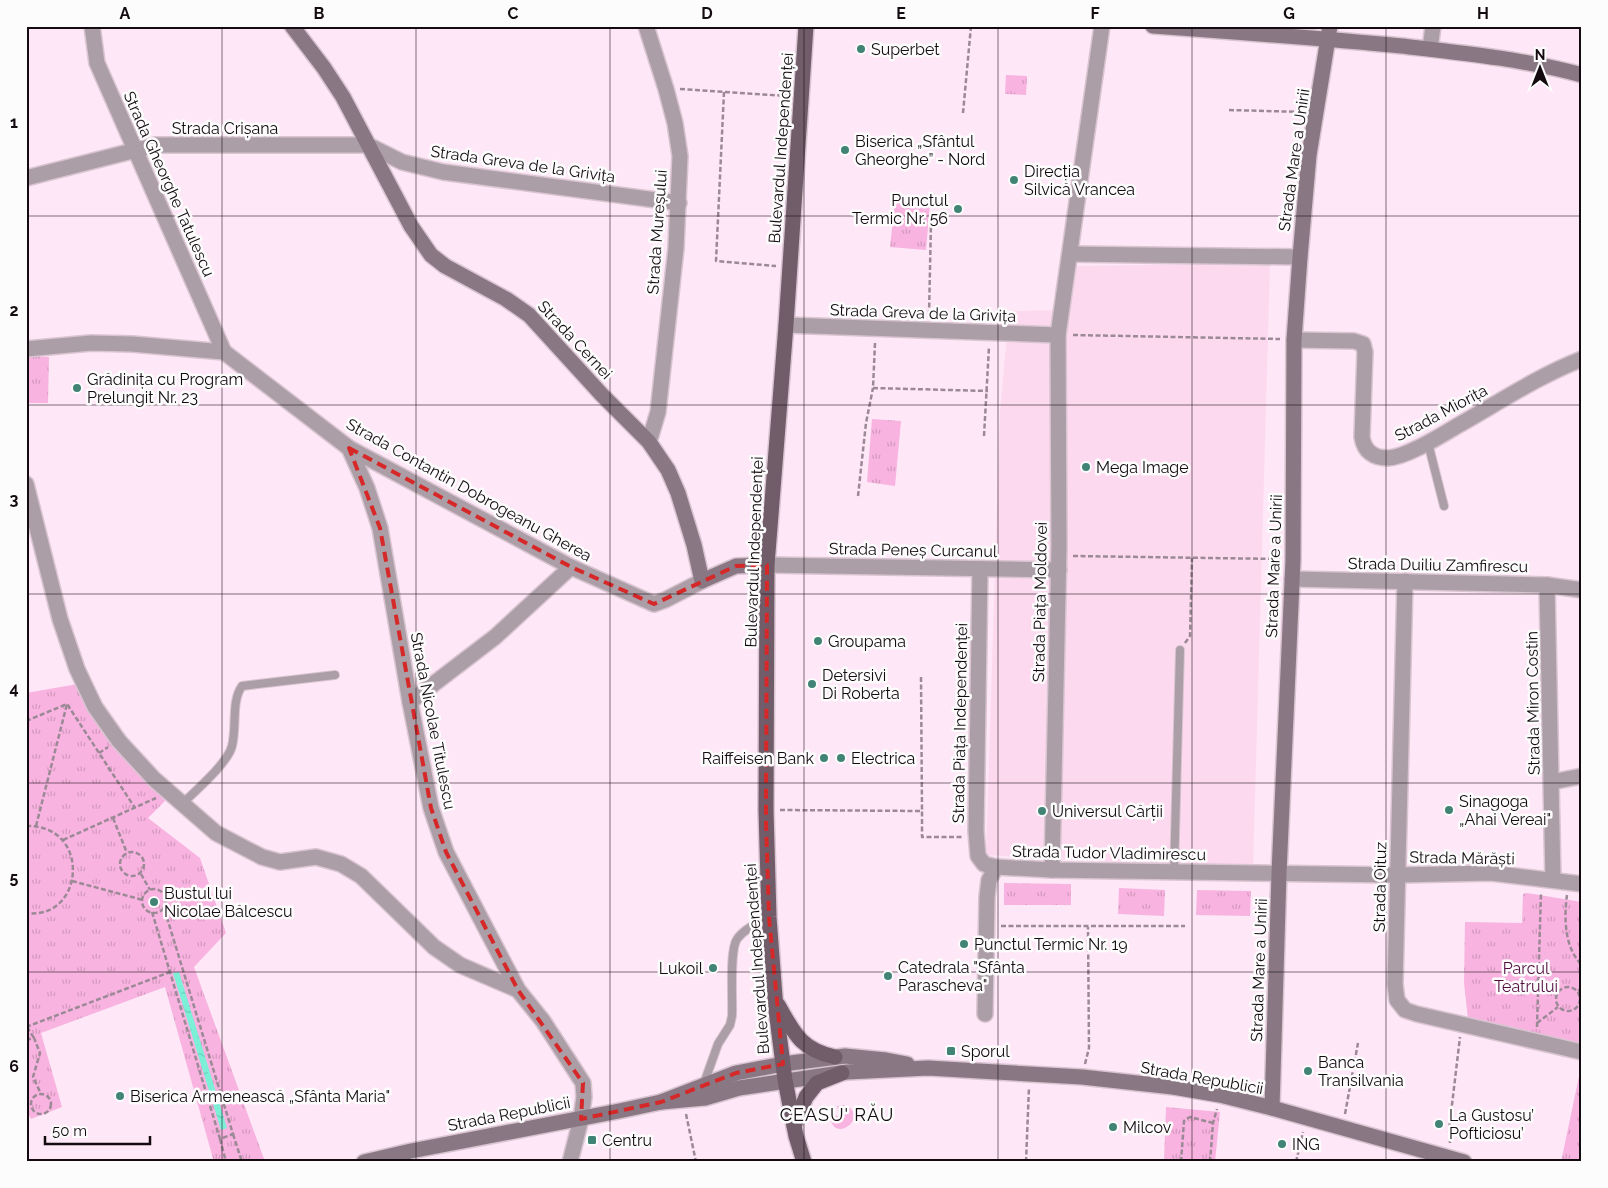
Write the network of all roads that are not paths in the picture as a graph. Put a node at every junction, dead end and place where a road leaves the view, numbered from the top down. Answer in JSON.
{"nodes":[{"id":1,"x":92,"y":26,"type":"edge"},
{"id":2,"x":292,"y":26,"type":"edge"},
{"id":3,"x":646,"y":26,"type":"edge"},
{"id":4,"x":806,"y":26,"type":"edge"},
{"id":5,"x":1102,"y":26,"type":"edge"},
{"id":6,"x":1153,"y":26,"type":"edge"},
{"id":7,"x":1433,"y":26,"type":"edge"},
{"id":8,"x":1329,"y":32,"type":"edge"},
{"id":9,"x":1430,"y":49,"type":"junction"},
{"id":10,"x":1582,"y":75,"type":"edge"},
{"id":11,"x":368,"y":144,"type":"junction"},
{"id":12,"x":134,"y":150,"type":"junction"},
{"id":13,"x":26,"y":178,"type":"edge"},
{"id":14,"x":678,"y":203,"type":"junction"},
{"id":15,"x":1070,"y":254,"type":"junction"},
{"id":16,"x":1300,"y":256,"type":"junction"},
{"id":17,"x":786,"y":325,"type":"junction"},
{"id":18,"x":1058,"y":335,"type":"junction"},
{"id":19,"x":1294,"y":340,"type":"junction"},
{"id":20,"x":26,"y":349,"type":"edge"},
{"id":21,"x":224,"y":352,"type":"junction"},
{"id":22,"x":1582,"y":359,"type":"edge"},
{"id":23,"x":649,"y":442,"type":"junction"},
{"id":24,"x":1428,"y":443,"type":"junction"},
{"id":25,"x":349,"y":448,"type":"junction"},
{"id":26,"x":26,"y":484,"type":"edge"},
{"id":27,"x":1444,"y":506,"type":"dead end"},
{"id":28,"x":1059,"y":563,"type":"junction"},
{"id":29,"x":767,"y":565,"type":"junction"},
{"id":30,"x":571,"y":567,"type":"junction"},
{"id":31,"x":980,"y":569,"type":"junction"},
{"id":32,"x":1292,"y":579,"type":"junction"},
{"id":33,"x":702,"y":581,"type":"junction"},
{"id":34,"x":1405,"y":581,"type":"junction"},
{"id":35,"x":1547,"y":585,"type":"junction"},
{"id":36,"x":1582,"y":590,"type":"edge"},
{"id":37,"x":1180,"y":650,"type":"road end"},
{"id":38,"x":335,"y":675,"type":"dead end"},
{"id":39,"x":410,"y":702,"type":"junction"},
{"id":40,"x":1582,"y":776,"type":"edge"},
{"id":41,"x":1552,"y":782,"type":"junction"},
{"id":42,"x":182,"y":804,"type":"junction"},
{"id":43,"x":996,"y":867,"type":"junction"},
{"id":44,"x":1052,"y":870,"type":"junction"},
{"id":45,"x":1174,"y":873,"type":"junction"},
{"id":46,"x":1280,"y":873,"type":"junction"},
{"id":47,"x":1397,"y":875,"type":"junction"},
{"id":48,"x":1547,"y":879,"type":"junction"},
{"id":49,"x":1576,"y":883,"type":"edge"},
{"id":50,"x":769,"y":917,"type":"junction"},
{"id":51,"x":518,"y":990,"type":"junction"},
{"id":52,"x":775,"y":1001,"type":"junction"},
{"id":53,"x":985,"y":1014,"type":"dead end"},
{"id":54,"x":1582,"y":1052,"type":"edge"},
{"id":55,"x":835,"y":1057,"type":"junction"},
{"id":56,"x":782,"y":1064,"type":"junction"},
{"id":57,"x":928,"y":1068,"type":"junction"},
{"id":58,"x":842,"y":1073,"type":"junction"},
{"id":59,"x":784,"y":1080,"type":"junction"},
{"id":60,"x":703,"y":1086,"type":"junction"},
{"id":61,"x":661,"y":1102,"type":"junction"},
{"id":62,"x":1272,"y":1108,"type":"junction"},
{"id":63,"x":581,"y":1118,"type":"junction"},
{"id":64,"x":794,"y":1126,"type":"junction"},
{"id":65,"x":1458,"y":1160,"type":"edge"},
{"id":66,"x":364,"y":1162,"type":"edge"},
{"id":67,"x":570,"y":1162,"type":"edge"},
{"id":68,"x":804,"y":1162,"type":"edge"}],
"edges":[{"from":1,"to":12,"type":"street","name":"Strada Gheorghe Tatulescu"},
{"from":2,"to":11,"type":"main road","name":"Strada Cernei"},
{"from":3,"to":14,"type":"street","name":"Strada Mureșului"},
{"from":4,"to":17,"type":"main road","name":"Bulevardul Independenței"},
{"from":5,"to":15,"type":"street","name":"Strada Piața Moldovei"},
{"from":6,"to":8,"type":"main road"},
{"from":7,"to":9,"type":"street"},
{"from":8,"to":9,"type":"main road"},
{"from":8,"to":16,"type":"main road","name":"Strada Mare a Unirii"},
{"from":9,"to":10,"type":"main road"},
{"from":11,"to":12,"type":"street","name":"Strada Crișana"},
{"from":11,"to":14,"type":"street","name":"Strada Greva de la Grivița"},
{"from":11,"to":23,"type":"main road","name":"Strada Cernei"},
{"from":12,"to":13,"type":"street","name":"Strada Crișana"},
{"from":12,"to":21,"type":"street","name":"Strada Gheorghe Tatulescu"},
{"from":14,"to":23,"type":"street","name":"Strada Mureșului"},
{"from":15,"to":16,"type":"street"},
{"from":15,"to":18,"type":"street","name":"Strada Piața Moldovei"},
{"from":16,"to":19,"type":"main road","name":"Strada Mare a Unirii"},
{"from":17,"to":18,"type":"street","name":"Strada Greva de la Grivița"},
{"from":17,"to":29,"type":"main road","name":"Bulevardul Independenței"},
{"from":18,"to":28,"type":"street","name":"Strada Piața Moldovei"},
{"from":19,"to":24,"type":"street","name":"Strada Miorița"},
{"from":19,"to":32,"type":"main road","name":"Strada Mare a Unirii"},
{"from":20,"to":21,"type":"street"},
{"from":21,"to":25,"type":"street","name":"Strada Contantin Dobrogeanu Gherea"},
{"from":22,"to":24,"type":"street","name":"Strada Miorița"},
{"from":23,"to":33,"type":"main road","name":"Strada Cernei"},
{"from":24,"to":27,"type":"lane"},
{"from":25,"to":30,"type":"street","name":"Strada Contantin Dobrogeanu Gherea"},
{"from":25,"to":39,"type":"street","name":"Strada Nicolae Titulescu"},
{"from":26,"to":42,"type":"street"},
{"from":28,"to":31,"type":"street","name":"Strada Peneș Curcanul"},
{"from":28,"to":44,"type":"street","name":"Strada Piața Moldovei"},
{"from":29,"to":31,"type":"street","name":"Strada Peneș Curcanul"},
{"from":29,"to":33,"type":"main road"},
{"from":29,"to":50,"type":"main road","name":"Bulevardul Independenței"},
{"from":30,"to":33,"type":"street","name":"Strada Contantin Dobrogeanu Gherea"},
{"from":30,"to":39,"type":"street"},
{"from":31,"to":43,"type":"street","name":"Strada Piața Independenței"},
{"from":32,"to":34,"type":"street","name":"Strada Duiliu Zamfirescu"},
{"from":32,"to":46,"type":"main road","name":"Strada Mare a Unirii"},
{"from":34,"to":35,"type":"street","name":"Strada Duiliu Zamfirescu"},
{"from":34,"to":47,"type":"street","name":"Strada Oituz"},
{"from":35,"to":36,"type":"street","name":"Strada Duiliu Zamfirescu"},
{"from":35,"to":41,"type":"street","name":"Strada Miron Costin"},
{"from":37,"to":45,"type":"lane"},
{"from":38,"to":42,"type":"lane"},
{"from":39,"to":51,"type":"street","name":"Strada Nicolae Titulescu"},
{"from":40,"to":41,"type":"street"},
{"from":41,"to":48,"type":"street","name":"Strada Miron Costin"},
{"from":42,"to":51,"type":"street"},
{"from":43,"to":44,"type":"street","name":"Strada Tudor Vladimirescu"},
{"from":43,"to":53,"type":"street","name":"Strada Tudor Vladimirescu"},
{"from":44,"to":45,"type":"street","name":"Strada Tudor Vladimirescu"},
{"from":45,"to":46,"type":"street","name":"Strada Tudor Vladimirescu"},
{"from":46,"to":47,"type":"street","name":"Strada Mărăști"},
{"from":46,"to":62,"type":"main road","name":"Strada Mare a Unirii"},
{"from":47,"to":48,"type":"street","name":"Strada Mărăști"},
{"from":47,"to":54,"type":"street","name":"Strada Oituz"},
{"from":48,"to":49,"type":"street","name":"Strada Mărăști"},
{"from":50,"to":52,"type":"main road","name":"Bulevardul Independenței"},
{"from":50,"to":60,"type":"lane"},
{"from":51,"to":63,"type":"street","name":"Strada Nicolae Titulescu"},
{"from":52,"to":55,"type":"main road"},
{"from":52,"to":56,"type":"main road","name":"Bulevardul Independenței"},
{"from":55,"to":56,"type":"main road","name":"Strada Republicii"},
{"from":55,"to":57,"type":"main road","name":"Strada Republicii"},
{"from":56,"to":59,"type":"main road","name":"Bulevardul Independenței"},
{"from":56,"to":60,"type":"main road","name":"Strada Republicii"},
{"from":57,"to":58,"type":"main road","name":"Strada Republicii"},
{"from":57,"to":62,"type":"main road","name":"Strada Republicii"},
{"from":58,"to":59,"type":"main road","name":"Strada Republicii"},
{"from":58,"to":64,"type":"main road"},
{"from":59,"to":61,"type":"main road","name":"Strada Republicii"},
{"from":59,"to":64,"type":"main road","name":"Bulevardul Independenței"},
{"from":60,"to":61,"type":"main road","name":"Strada Republicii"},
{"from":61,"to":63,"type":"main road","name":"Strada Republicii"},
{"from":62,"to":65,"type":"main road","name":"Strada Republicii"},
{"from":63,"to":66,"type":"main road","name":"Strada Republicii"},
{"from":63,"to":67,"type":"street","name":"Strada Nicolae Titulescu"},
{"from":64,"to":68,"type":"main road","name":"Bulevardul Independenței"}]}
